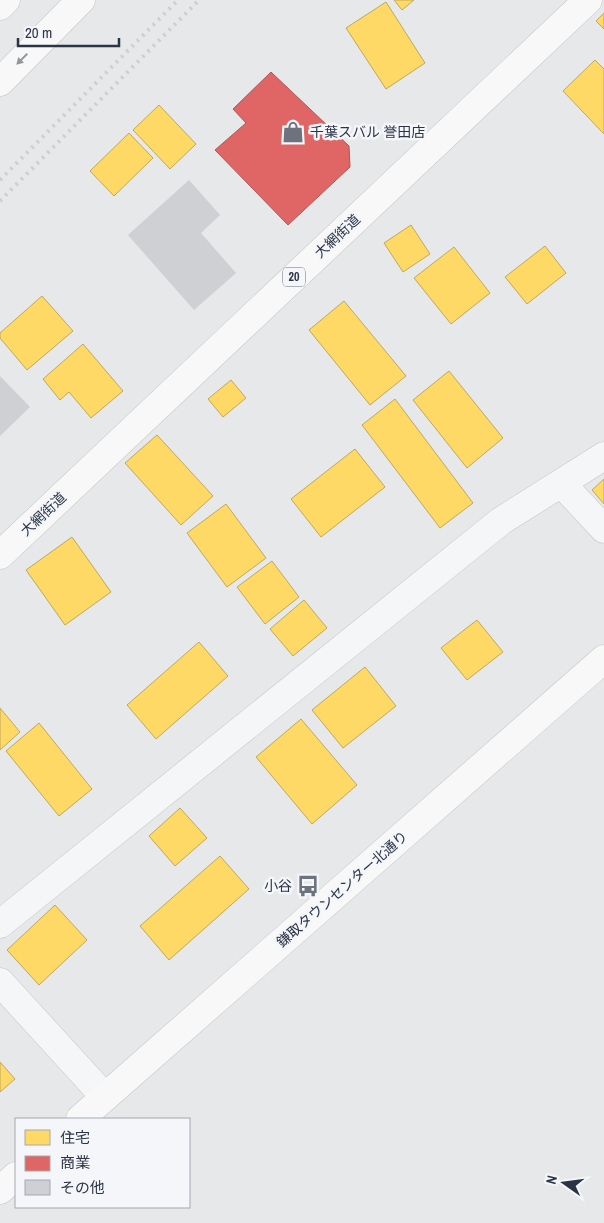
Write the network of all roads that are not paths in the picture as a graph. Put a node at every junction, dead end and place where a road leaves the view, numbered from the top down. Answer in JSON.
{"nodes":[{"id":1,"x":6,"y":0,"type":"edge"},
{"id":2,"x":81,"y":0,"type":"edge"},
{"id":3,"x":588,"y":0,"type":"edge"},
{"id":4,"x":0,"y":6,"type":"edge"},
{"id":5,"x":0,"y":82,"type":"edge"},
{"id":6,"x":604,"y":456,"type":"edge"},
{"id":7,"x":562,"y":484,"type":"junction"},
{"id":8,"x":604,"y":528,"type":"edge"},
{"id":9,"x":0,"y":555,"type":"edge"},
{"id":10,"x":604,"y":659,"type":"edge"},
{"id":11,"x":0,"y":924,"type":"edge"},
{"id":12,"x":0,"y":982,"type":"edge"},
{"id":13,"x":105,"y":1097,"type":"junction"},
{"id":14,"x":81,"y":1118,"type":"edge"},
{"id":15,"x":15,"y":1177,"type":"edge"},
{"id":16,"x":0,"y":1190,"type":"edge"}],
"edges":[{"from":1,"to":4,"type":"main road"},
{"from":2,"to":5,"type":"main road","one_way":true},
{"from":3,"to":9,"type":"main road","name":"大網街道","number":"20"},
{"from":6,"to":7,"type":"street"},
{"from":7,"to":8,"type":"street"},
{"from":7,"to":11,"type":"street"},
{"from":10,"to":13,"type":"main road","name":"鎌取タウンセンター北通り"},
{"from":12,"to":13,"type":"street"},
{"from":13,"to":14,"type":"main road","name":"鎌取タウンセンター北通り"},
{"from":15,"to":16,"type":"main road"}]}
